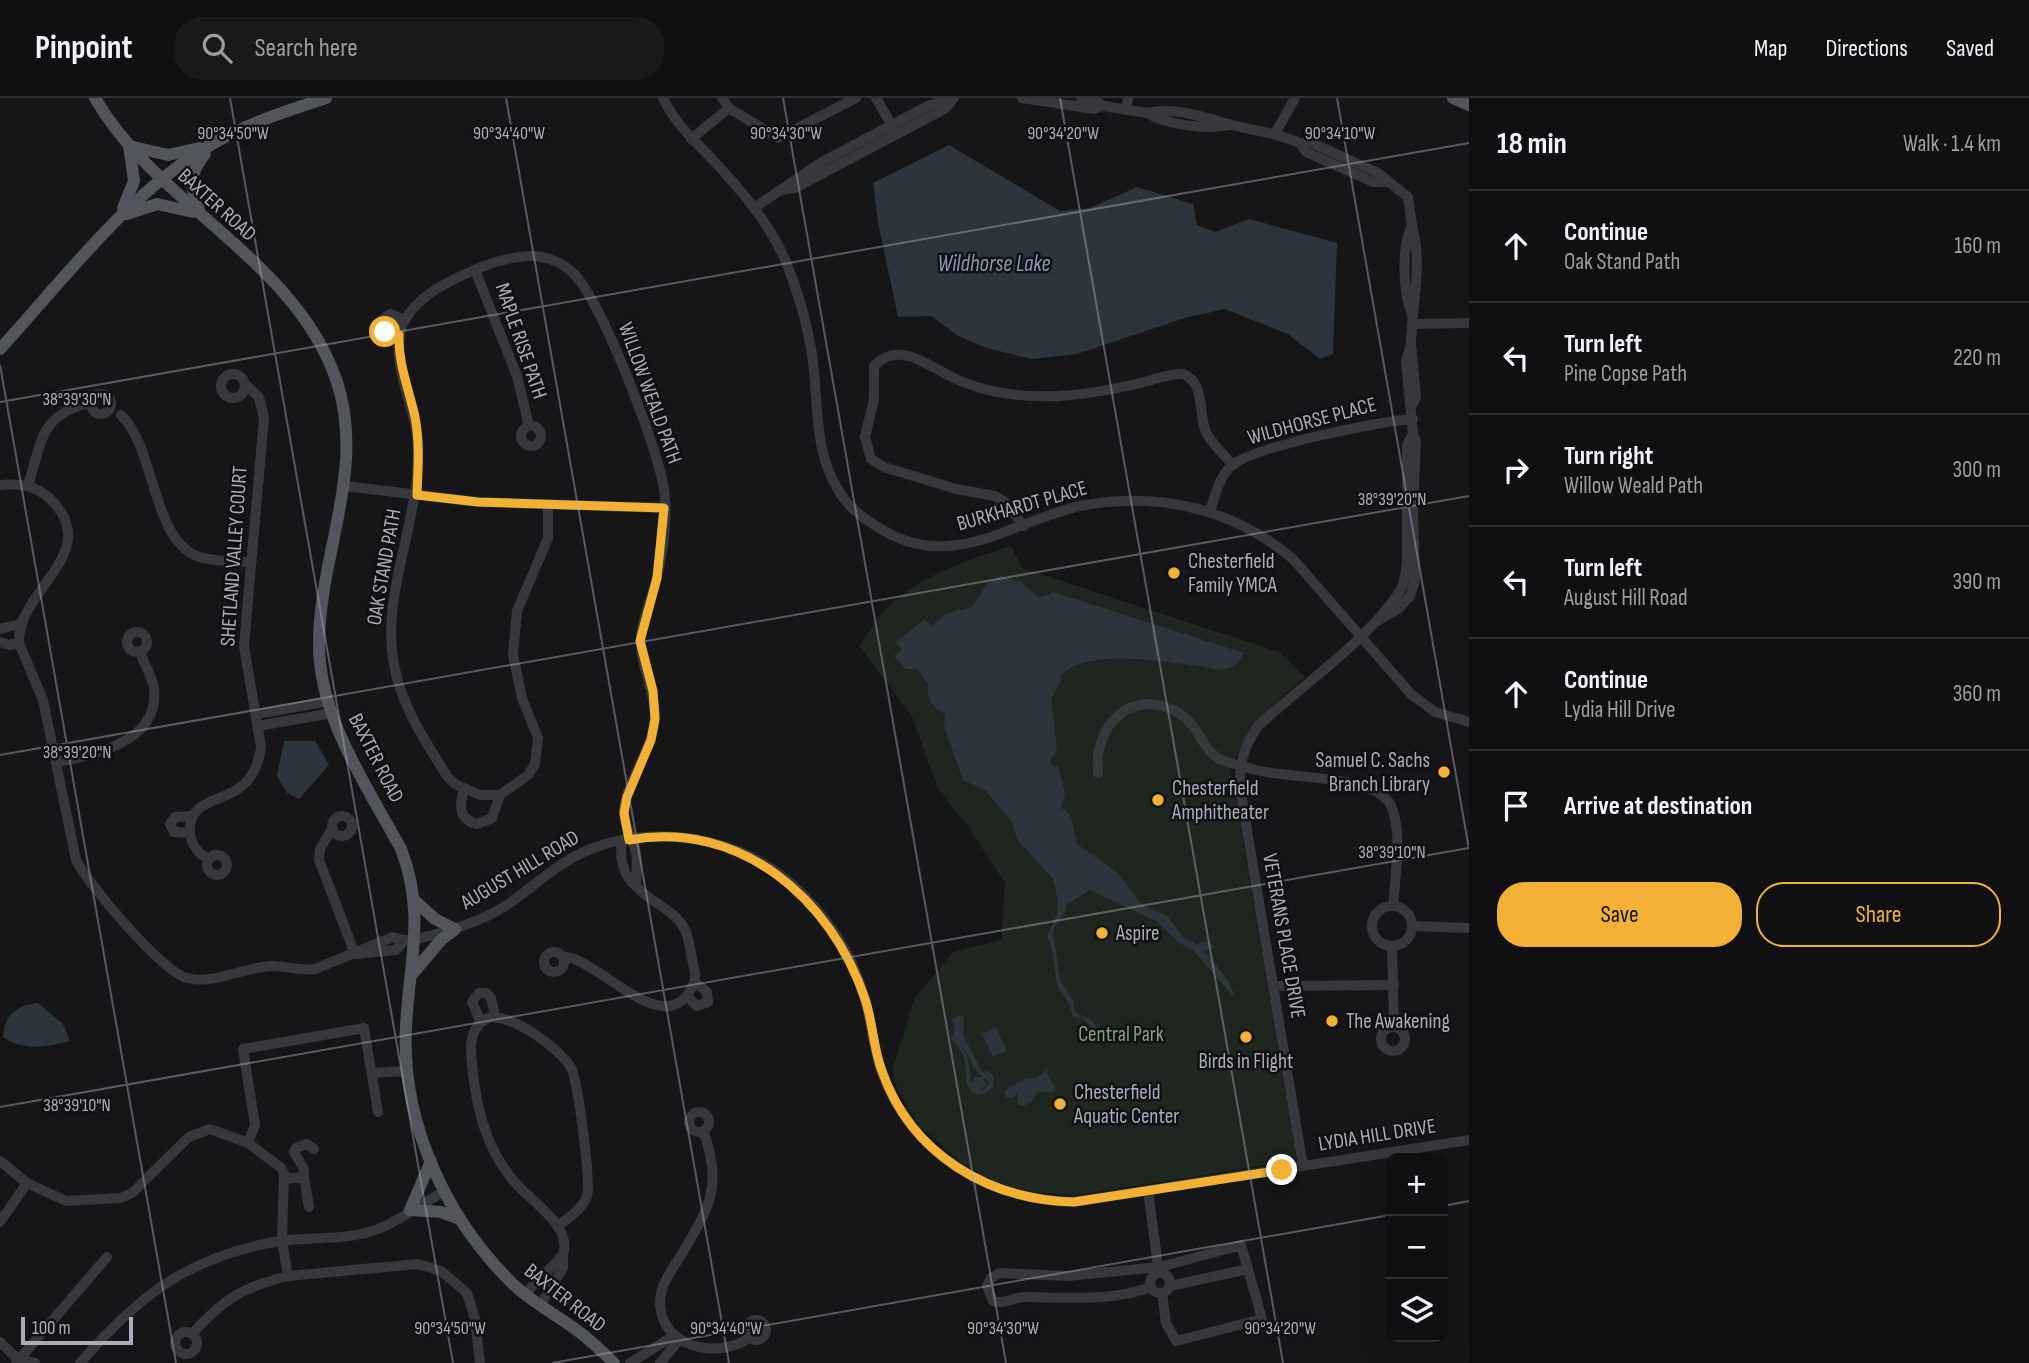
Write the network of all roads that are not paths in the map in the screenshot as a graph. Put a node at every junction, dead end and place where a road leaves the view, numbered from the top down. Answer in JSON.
{"nodes":[{"id":1,"x":94,"y":98,"type":"edge"},
{"id":2,"x":326,"y":98,"type":"edge"},
{"id":3,"x":663,"y":98,"type":"edge"},
{"id":4,"x":722,"y":98,"type":"edge"},
{"id":5,"x":856,"y":98,"type":"edge"},
{"id":6,"x":876,"y":98,"type":"edge"},
{"id":7,"x":953,"y":98,"type":"edge"},
{"id":8,"x":1022,"y":98,"type":"edge"},
{"id":9,"x":1082,"y":98,"type":"edge"},
{"id":10,"x":1128,"y":98,"type":"edge"},
{"id":11,"x":1295,"y":98,"type":"edge"},
{"id":12,"x":1453,"y":98,"type":"edge"},
{"id":13,"x":1469,"y":102,"type":"edge"},
{"id":14,"x":1103,"y":106,"type":"junction"},
{"id":15,"x":729,"y":107,"type":"junction"},
{"id":16,"x":1126,"y":109,"type":"junction"},
{"id":17,"x":895,"y":130,"type":"junction"},
{"id":18,"x":1276,"y":132,"type":"junction"},
{"id":19,"x":691,"y":139,"type":"junction"},
{"id":20,"x":213,"y":144,"type":"junction"},
{"id":21,"x":129,"y":146,"type":"junction"},
{"id":22,"x":161,"y":180,"type":"junction"},
{"id":23,"x":754,"y":208,"type":"junction"},
{"id":24,"x":200,"y":214,"type":"junction"},
{"id":25,"x":118,"y":218,"type":"junction"},
{"id":26,"x":475,"y":270,"type":"junction"},
{"id":27,"x":405,"y":320,"type":"junction"},
{"id":28,"x":1412,"y":320,"type":"junction"},
{"id":29,"x":1469,"y":323,"type":"edge"},
{"id":30,"x":399,"y":335,"type":"junction"},
{"id":31,"x":0,"y":348,"type":"edge"},
{"id":32,"x":247,"y":386,"type":"dead end"},
{"id":33,"x":1412,"y":419,"type":"junction"},
{"id":34,"x":529,"y":426,"type":"dead end"},
{"id":35,"x":1233,"y":465,"type":"junction"},
{"id":36,"x":0,"y":485,"type":"edge"},
{"id":37,"x":28,"y":485,"type":"junction"},
{"id":38,"x":345,"y":486,"type":"junction"},
{"id":39,"x":417,"y":495,"type":"junction"},
{"id":40,"x":548,"y":505,"type":"junction"},
{"id":41,"x":664,"y":508,"type":"junction"},
{"id":42,"x":1210,"y":511,"type":"junction"},
{"id":43,"x":1024,"y":526,"type":"junction"},
{"id":44,"x":249,"y":562,"type":"junction"},
{"id":45,"x":19,"y":624,"type":"junction"},
{"id":46,"x":0,"y":629,"type":"edge"},
{"id":47,"x":1360,"y":636,"type":"junction"},
{"id":48,"x":0,"y":642,"type":"edge"},
{"id":49,"x":19,"y":643,"type":"junction"},
{"id":50,"x":140,"y":653,"type":"dead end"},
{"id":51,"x":330,"y":707,"type":"junction"},
{"id":52,"x":256,"y":714,"type":"junction"},
{"id":53,"x":1469,"y":722,"type":"edge"},
{"id":54,"x":258,"y":726,"type":"junction"},
{"id":55,"x":57,"y":762,"type":"junction"},
{"id":56,"x":1240,"y":765,"type":"junction"},
{"id":57,"x":1098,"y":773,"type":"dead end"},
{"id":58,"x":464,"y":789,"type":"junction"},
{"id":59,"x":500,"y":795,"type":"junction"},
{"id":60,"x":192,"y":816,"type":"junction"},
{"id":61,"x":332,"y":829,"type":"dead end"},
{"id":62,"x":190,"y":833,"type":"junction"},
{"id":63,"x":625,"y":841,"type":"junction"},
{"id":64,"x":208,"y":859,"type":"dead end"},
{"id":65,"x":636,"y":886,"type":"junction"},
{"id":66,"x":413,"y":899,"type":"junction"},
{"id":67,"x":1393,"y":906,"type":"junction"},
{"id":68,"x":1412,"y":926,"type":"junction"},
{"id":69,"x":1469,"y":928,"type":"edge"},
{"id":70,"x":455,"y":929,"type":"junction"},
{"id":71,"x":410,"y":940,"type":"junction"},
{"id":72,"x":1392,"y":946,"type":"junction"},
{"id":73,"x":355,"y":954,"type":"junction"},
{"id":74,"x":566,"y":957,"type":"dead end"},
{"id":75,"x":413,"y":973,"type":"junction"},
{"id":76,"x":695,"y":982,"type":"junction"},
{"id":77,"x":1394,"y":985,"type":"junction"},
{"id":78,"x":1273,"y":986,"type":"junction"},
{"id":79,"x":686,"y":996,"type":"junction"},
{"id":80,"x":495,"y":1016,"type":"junction"},
{"id":81,"x":481,"y":1021,"type":"junction"},
{"id":82,"x":1394,"y":1027,"type":"dead end"},
{"id":83,"x":407,"y":1071,"type":"junction"},
{"id":84,"x":372,"y":1073,"type":"junction"},
{"id":85,"x":378,"y":1112,"type":"dead end"},
{"id":86,"x":904,"y":1114,"type":"joint"},
{"id":87,"x":703,"y":1131,"type":"dead end"},
{"id":88,"x":1469,"y":1140,"type":"edge"},
{"id":89,"x":248,"y":1143,"type":"junction"},
{"id":90,"x":1469,"y":1145,"type":"edge"},
{"id":91,"x":1431,"y":1146,"type":"junction"},
{"id":92,"x":314,"y":1149,"type":"dead end"},
{"id":93,"x":0,"y":1161,"type":"edge"},
{"id":94,"x":431,"y":1161,"type":"junction"},
{"id":95,"x":1303,"y":1166,"type":"junction"},
{"id":96,"x":304,"y":1177,"type":"junction"},
{"id":97,"x":285,"y":1179,"type":"junction"},
{"id":98,"x":27,"y":1183,"type":"junction"},
{"id":99,"x":445,"y":1191,"type":"junction"},
{"id":100,"x":1148,"y":1191,"type":"junction"},
{"id":101,"x":309,"y":1207,"type":"dead end"},
{"id":102,"x":410,"y":1210,"type":"junction"},
{"id":103,"x":460,"y":1219,"type":"junction"},
{"id":104,"x":0,"y":1222,"type":"edge"},
{"id":105,"x":558,"y":1226,"type":"junction"},
{"id":106,"x":282,"y":1241,"type":"junction"},
{"id":107,"x":563,"y":1255,"type":"junction"},
{"id":108,"x":107,"y":1257,"type":"dead end"},
{"id":109,"x":1248,"y":1269,"type":"junction"},
{"id":110,"x":1159,"y":1270,"type":"junction"},
{"id":111,"x":288,"y":1276,"type":"junction"},
{"id":112,"x":1152,"y":1287,"type":"junction"},
{"id":113,"x":1166,"y":1289,"type":"junction"},
{"id":114,"x":525,"y":1294,"type":"junction"},
{"id":115,"x":540,"y":1306,"type":"junction"},
{"id":116,"x":191,"y":1334,"type":"dead end"},
{"id":117,"x":677,"y":1337,"type":"junction"},
{"id":118,"x":750,"y":1337,"type":"dead end"},
{"id":119,"x":0,"y":1342,"type":"edge"},
{"id":120,"x":20,"y":1362,"type":"edge"},
{"id":121,"x":36,"y":1363,"type":"edge"},
{"id":122,"x":80,"y":1363,"type":"edge"},
{"id":123,"x":480,"y":1363,"type":"edge"},
{"id":124,"x":614,"y":1363,"type":"edge"},
{"id":125,"x":630,"y":1363,"type":"edge"},
{"id":126,"x":660,"y":1363,"type":"edge"}],
"edges":[{"from":1,"to":21,"type":"main road","name":"BAXTER ROAD"},
{"from":2,"to":20,"type":"main road"},
{"from":3,"to":19,"type":"street","name":"BURKHARDT PLACE"},
{"from":4,"to":15,"type":"street"},
{"from":5,"to":15,"type":"street"},
{"from":6,"to":17,"type":"street"},
{"from":7,"to":17,"type":"street"},
{"from":8,"to":14,"type":"street"},
{"from":9,"to":14,"type":"street"},
{"from":10,"to":16,"type":"street"},
{"from":11,"to":18,"type":"street"},
{"from":12,"to":13,"type":"main road"},
{"from":14,"to":16,"type":"street","name":"VETERANS PLACE DRIVE"},
{"from":15,"to":19,"type":"street"},
{"from":16,"to":18,"type":"street","name":"VETERANS PLACE DRIVE"},
{"from":17,"to":23,"type":"street"},
{"from":18,"to":28,"type":"street","name":"VETERANS PLACE DRIVE"},
{"from":19,"to":23,"type":"street","name":"BURKHARDT PLACE"},
{"from":20,"to":21,"type":"main road"},
{"from":20,"to":22,"type":"main road"},
{"from":20,"to":24,"type":"main road"},
{"from":21,"to":22,"type":"main road","name":"BAXTER ROAD"},
{"from":21,"to":25,"type":"main road"},
{"from":22,"to":24,"type":"main road","name":"BAXTER ROAD"},
{"from":22,"to":25,"type":"main road"},
{"from":23,"to":43,"type":"street","name":"BURKHARDT PLACE"},
{"from":24,"to":25,"type":"main road"},
{"from":24,"to":38,"type":"main road","name":"BAXTER ROAD"},
{"from":25,"to":31,"type":"main road"},
{"from":26,"to":27,"type":"street","name":"OAK STAND PATH"},
{"from":26,"to":34,"type":"street","name":"MAPLE RISE PATH"},
{"from":26,"to":41,"type":"street","name":"WILLOW WEALD PATH"},
{"from":27,"to":30,"type":"street","name":"OAK STAND PATH"},
{"from":27,"to":30,"type":"street"},
{"from":28,"to":29,"type":"street"},
{"from":28,"to":33,"type":"street","name":"VETERANS PLACE DRIVE"},
{"from":30,"to":39,"type":"street","name":"OAK STAND PATH"},
{"from":32,"to":44,"type":"street","name":"SHETLAND VALLEY COURT"},
{"from":33,"to":35,"type":"street","name":"WILDHORSE PLACE"},
{"from":33,"to":47,"type":"street","name":"VETERANS PLACE DRIVE"},
{"from":35,"to":42,"type":"street","name":"WILDHORSE PLACE"},
{"from":35,"to":43,"type":"street"},
{"from":36,"to":37,"type":"street"},
{"from":37,"to":44,"type":"street"},
{"from":37,"to":45,"type":"street"},
{"from":38,"to":39,"type":"street"},
{"from":38,"to":51,"type":"main road","name":"BAXTER ROAD"},
{"from":39,"to":40,"type":"street"},
{"from":39,"to":58,"type":"street","name":"OAK STAND PATH"},
{"from":40,"to":41,"type":"street"},
{"from":40,"to":59,"type":"street"},
{"from":41,"to":63,"type":"street","name":"WILLOW WEALD PATH"},
{"from":42,"to":43,"type":"street","name":"BURKHARDT PLACE"},
{"from":42,"to":47,"type":"street","name":"BURKHARDT PLACE"},
{"from":44,"to":52,"type":"street","name":"SHETLAND VALLEY COURT"},
{"from":45,"to":46,"type":"street"},
{"from":45,"to":49,"type":"street"},
{"from":47,"to":53,"type":"street","name":"BURKHARDT PLACE"},
{"from":47,"to":56,"type":"street","name":"VETERANS PLACE DRIVE"},
{"from":48,"to":49,"type":"street"},
{"from":49,"to":55,"type":"street","name":"AUGUST HILL ROAD"},
{"from":50,"to":55,"type":"street"},
{"from":51,"to":52,"type":"street"},
{"from":51,"to":54,"type":"street"},
{"from":51,"to":66,"type":"main road","name":"BAXTER ROAD"},
{"from":52,"to":54,"type":"street","name":"SHETLAND VALLEY COURT"},
{"from":54,"to":60,"type":"street","name":"SHETLAND VALLEY COURT"},
{"from":55,"to":73,"type":"street","name":"AUGUST HILL ROAD"},
{"from":56,"to":57,"type":"street"},
{"from":56,"to":67,"type":"street"},
{"from":56,"to":78,"type":"street","name":"VETERANS PLACE DRIVE"},
{"from":58,"to":59,"type":"street","name":"OAK STAND PATH"},
{"from":58,"to":59,"type":"street"},
{"from":60,"to":62,"type":"street"},
{"from":60,"to":62,"type":"street","name":"SHETLAND VALLEY COURT"},
{"from":61,"to":73,"type":"street"},
{"from":62,"to":64,"type":"street"},
{"from":63,"to":65,"type":"street"},
{"from":63,"to":65,"type":"street"},
{"from":63,"to":70,"type":"street","name":"AUGUST HILL ROAD"},
{"from":63,"to":86,"type":"street","name":"AUGUST HILL ROAD"},
{"from":65,"to":76,"type":"street"},
{"from":66,"to":70,"type":"main road"},
{"from":66,"to":71,"type":"main road","name":"BAXTER ROAD"},
{"from":67,"to":68,"type":"street"},
{"from":67,"to":72,"type":"street"},
{"from":68,"to":69,"type":"street"},
{"from":68,"to":72,"type":"street"},
{"from":70,"to":71,"type":"street","name":"AUGUST HILL ROAD"},
{"from":70,"to":75,"type":"main road"},
{"from":71,"to":73,"type":"street","name":"AUGUST HILL ROAD"},
{"from":71,"to":75,"type":"main road","name":"BAXTER ROAD"},
{"from":72,"to":77,"type":"street"},
{"from":74,"to":79,"type":"street"},
{"from":75,"to":83,"type":"main road","name":"BAXTER ROAD"},
{"from":76,"to":79,"type":"street"},
{"from":76,"to":79,"type":"street"},
{"from":77,"to":78,"type":"street"},
{"from":77,"to":82,"type":"street"},
{"from":78,"to":95,"type":"street","name":"VETERANS PLACE DRIVE"},
{"from":80,"to":81,"type":"street"},
{"from":80,"to":81,"type":"street"},
{"from":80,"to":105,"type":"street"},
{"from":81,"to":105,"type":"street"},
{"from":83,"to":84,"type":"street"},
{"from":83,"to":94,"type":"main road","name":"BAXTER ROAD"},
{"from":84,"to":85,"type":"street"},
{"from":84,"to":89,"type":"street"},
{"from":86,"to":100,"type":"street","name":"LYDIA HILL DRIVE"},
{"from":87,"to":117,"type":"street"},
{"from":88,"to":91,"type":"street","name":"LYDIA HILL DRIVE"},
{"from":89,"to":97,"type":"street"},
{"from":89,"to":98,"type":"street"},
{"from":90,"to":91,"type":"street"},
{"from":91,"to":95,"type":"street","name":"LYDIA HILL DRIVE"},
{"from":92,"to":96,"type":"street"},
{"from":93,"to":98,"type":"street"},
{"from":94,"to":99,"type":"main road","name":"BAXTER ROAD"},
{"from":94,"to":102,"type":"main road"},
{"from":95,"to":100,"type":"street","name":"LYDIA HILL DRIVE"},
{"from":96,"to":97,"type":"street"},
{"from":96,"to":101,"type":"street"},
{"from":97,"to":106,"type":"street"},
{"from":98,"to":104,"type":"street"},
{"from":99,"to":102,"type":"street"},
{"from":99,"to":103,"type":"main road","name":"BAXTER ROAD"},
{"from":100,"to":110,"type":"street"},
{"from":102,"to":103,"type":"main road"},
{"from":102,"to":106,"type":"street"},
{"from":103,"to":114,"type":"main road","name":"BAXTER ROAD"},
{"from":105,"to":107,"type":"street"},
{"from":106,"to":111,"type":"street"},
{"from":106,"to":122,"type":"street"},
{"from":107,"to":114,"type":"street"},
{"from":107,"to":115,"type":"street"},
{"from":108,"to":120,"type":"street"},
{"from":109,"to":110,"type":"street"},
{"from":109,"to":113,"type":"street"},
{"from":109,"to":113,"type":"street"},
{"from":110,"to":112,"type":"street"},
{"from":110,"to":112,"type":"street"},
{"from":110,"to":113,"type":"street"},
{"from":111,"to":116,"type":"street"},
{"from":111,"to":123,"type":"street"},
{"from":112,"to":113,"type":"street"},
{"from":114,"to":115,"type":"main road","name":"BAXTER ROAD"},
{"from":115,"to":124,"type":"main road","name":"BAXTER ROAD"},
{"from":117,"to":118,"type":"street"},
{"from":117,"to":125,"type":"street"},
{"from":117,"to":126,"type":"street"},
{"from":119,"to":120,"type":"street"},
{"from":120,"to":121,"type":"street"}]}
